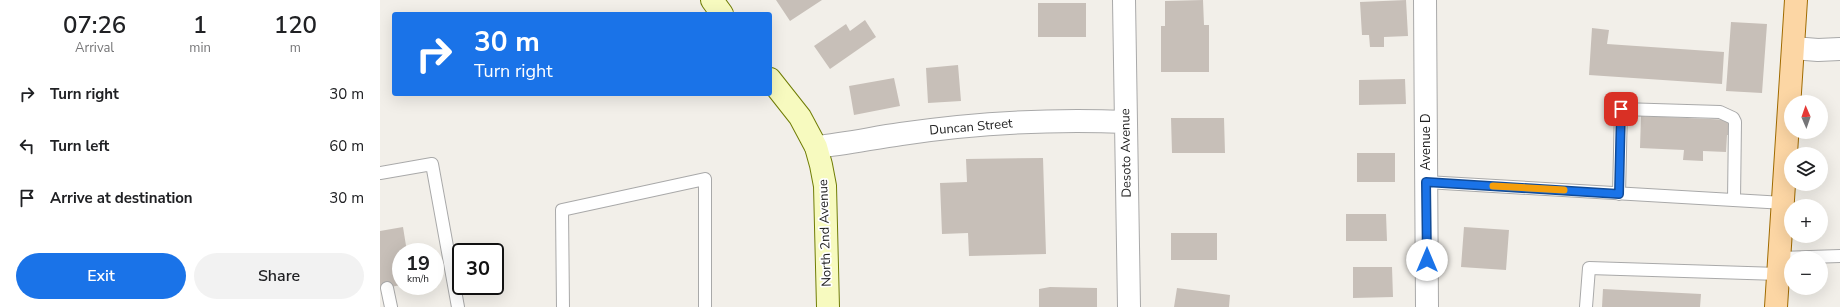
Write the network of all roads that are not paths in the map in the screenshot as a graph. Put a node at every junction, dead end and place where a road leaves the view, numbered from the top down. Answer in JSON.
{"nodes":[{"id":1,"x":712,"y":0,"type":"edge"},
{"id":2,"x":1124,"y":0,"type":"edge"},
{"id":3,"x":1425,"y":0,"type":"edge"},
{"id":4,"x":1796,"y":0,"type":"edge"},
{"id":5,"x":721,"y":12,"type":"edge"},
{"id":6,"x":1792,"y":48,"type":"junction"},
{"id":7,"x":1840,"y":49,"type":"edge"},
{"id":8,"x":772,"y":82,"type":"edge"},
{"id":9,"x":1126,"y":122,"type":"junction"},
{"id":10,"x":816,"y":148,"type":"junction"},
{"id":11,"x":380,"y":173,"type":"edge"},
{"id":12,"x":1426,"y":182,"type":"junction"},
{"id":13,"x":1619,"y":194,"type":"junction"},
{"id":14,"x":1784,"y":199,"type":"edge"},
{"id":15,"x":1734,"y":200,"type":"junction"},
{"id":16,"x":1784,"y":203,"type":"joint"},
{"id":17,"x":1840,"y":256,"type":"edge"},
{"id":18,"x":1779,"y":266,"type":"junction"},
{"id":19,"x":387,"y":288,"type":"dead end"},
{"id":20,"x":391,"y":307,"type":"edge"},
{"id":21,"x":458,"y":307,"type":"edge"},
{"id":22,"x":563,"y":307,"type":"edge"},
{"id":23,"x":705,"y":307,"type":"edge"},
{"id":24,"x":828,"y":307,"type":"edge"},
{"id":25,"x":1129,"y":307,"type":"edge"},
{"id":26,"x":1427,"y":307,"type":"edge"},
{"id":27,"x":1586,"y":307,"type":"edge"},
{"id":28,"x":1776,"y":307,"type":"edge"}],
"edges":[{"from":1,"to":5,"type":"street"},
{"from":2,"to":9,"type":"street","name":"Desoto Avenue"},
{"from":3,"to":12,"type":"street","name":"Avenue D"},
{"from":4,"to":6,"type":"main road"},
{"from":6,"to":7,"type":"street"},
{"from":6,"to":14,"type":"main road"},
{"from":8,"to":10,"type":"street","name":"North 2nd Avenue"},
{"from":9,"to":10,"type":"street","name":"Duncan Street"},
{"from":9,"to":25,"type":"street","name":"Desoto Avenue"},
{"from":10,"to":24,"type":"street","name":"North 2nd Avenue"},
{"from":11,"to":21,"type":"lane"},
{"from":12,"to":13,"type":"lane"},
{"from":12,"to":26,"type":"street","name":"Avenue D"},
{"from":13,"to":15,"type":"lane"},
{"from":13,"to":15,"type":"lane"},
{"from":15,"to":16,"type":"lane"},
{"from":16,"to":18,"type":"main road"},
{"from":17,"to":18,"type":"lane"},
{"from":18,"to":27,"type":"lane"},
{"from":18,"to":28,"type":"main road"},
{"from":19,"to":20,"type":"lane"},
{"from":22,"to":23,"type":"lane"}]}
